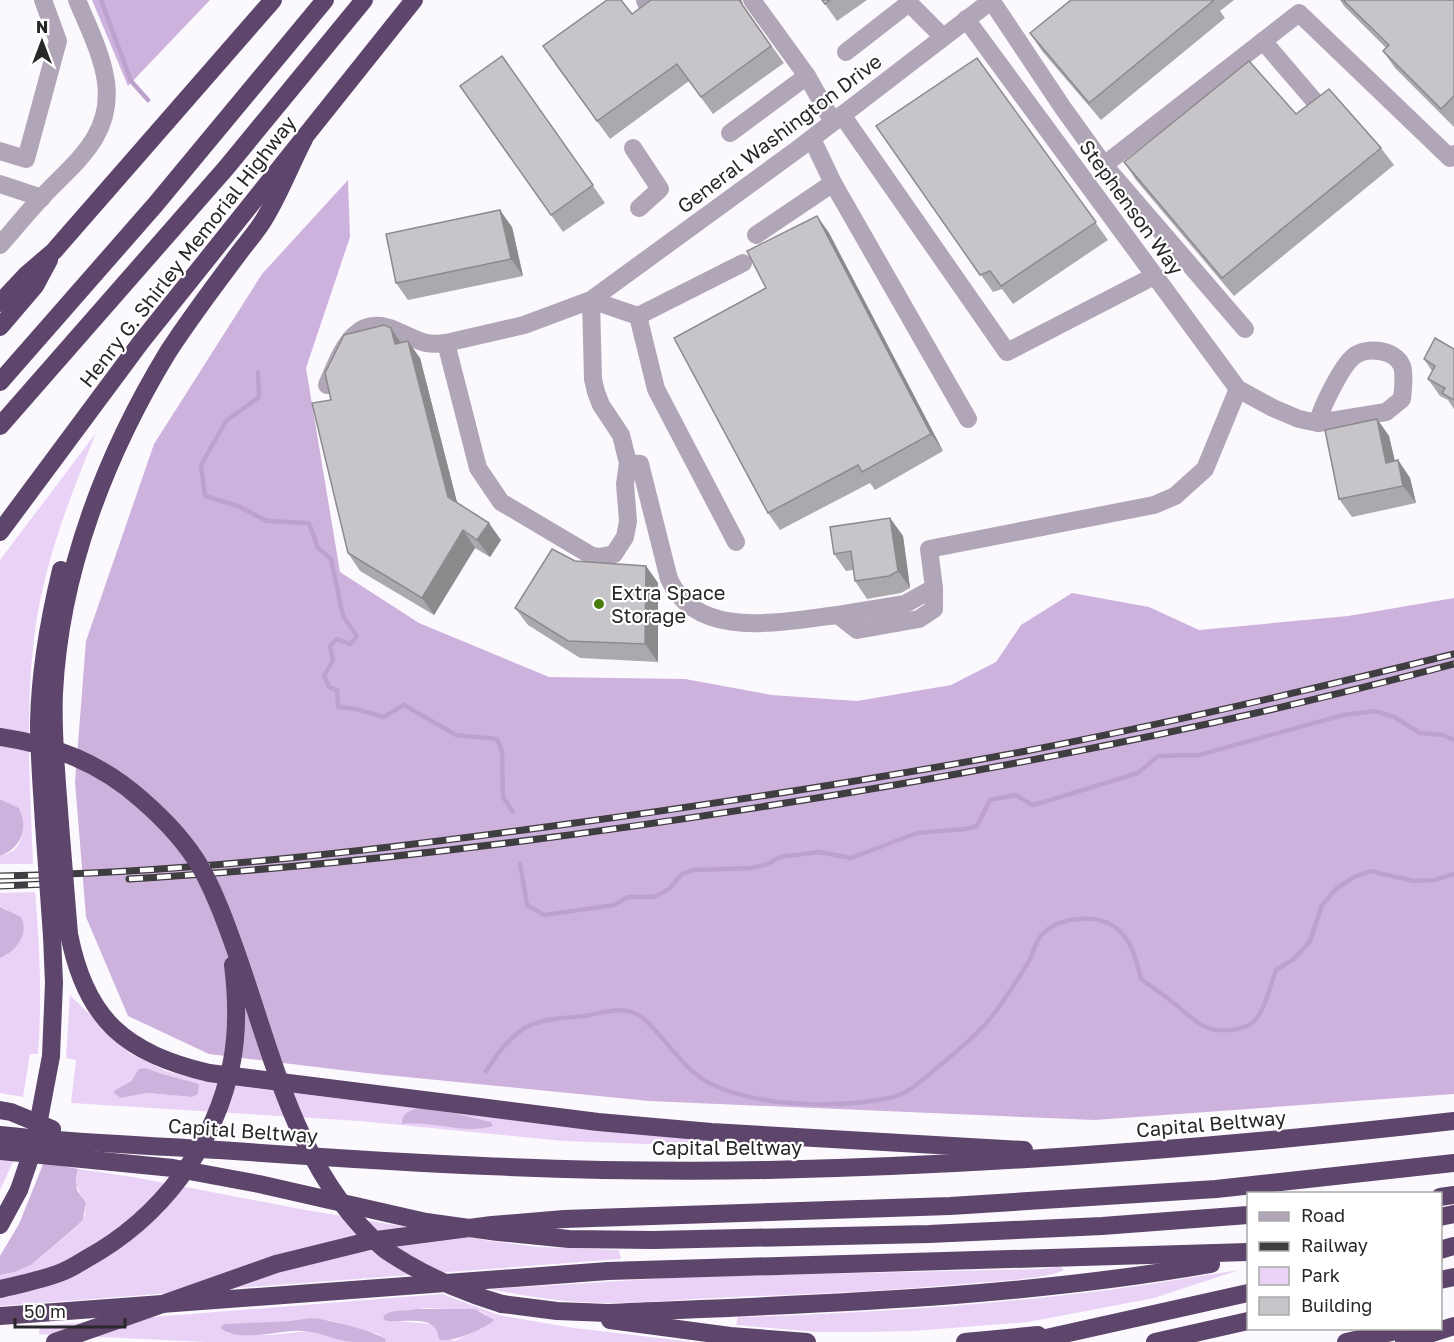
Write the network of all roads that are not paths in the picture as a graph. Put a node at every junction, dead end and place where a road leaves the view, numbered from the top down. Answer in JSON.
{"nodes":[{"id":1,"x":43,"y":0,"type":"edge"},
{"id":2,"x":77,"y":0,"type":"edge"},
{"id":3,"x":273,"y":0,"type":"edge"},
{"id":4,"x":325,"y":0,"type":"edge"},
{"id":5,"x":364,"y":0,"type":"edge"},
{"id":6,"x":414,"y":0,"type":"edge"},
{"id":7,"x":645,"y":0,"type":"edge"},
{"id":8,"x":650,"y":0,"type":"edge"},
{"id":9,"x":752,"y":0,"type":"edge"},
{"id":10,"x":991,"y":0,"type":"edge"},
{"id":11,"x":966,"y":20,"type":"junction"},
{"id":12,"x":943,"y":37,"type":"junction"},
{"id":13,"x":1263,"y":41,"type":"junction"},
{"id":14,"x":846,"y":52,"type":"dead end"},
{"id":15,"x":807,"y":76,"type":"junction"},
{"id":16,"x":1317,"y":104,"type":"edge"},
{"id":17,"x":838,"y":119,"type":"junction"},
{"id":18,"x":730,"y":133,"type":"dead end"},
{"id":19,"x":304,"y":139,"type":"junction"},
{"id":20,"x":812,"y":139,"type":"junction"},
{"id":21,"x":633,"y":148,"type":"dead end"},
{"id":22,"x":0,"y":151,"type":"edge"},
{"id":23,"x":1454,"y":154,"type":"edge"},
{"id":24,"x":1104,"y":165,"type":"junction"},
{"id":25,"x":833,"y":183,"type":"junction"},
{"id":26,"x":0,"y":184,"type":"edge"},
{"id":27,"x":42,"y":198,"type":"junction"},
{"id":28,"x":639,"y":208,"type":"dead end"},
{"id":29,"x":756,"y":235,"type":"dead end"},
{"id":30,"x":0,"y":245,"type":"edge"},
{"id":31,"x":54,"y":251,"type":"junction"},
{"id":32,"x":743,"y":263,"type":"dead end"},
{"id":33,"x":1154,"y":276,"type":"junction"},
{"id":34,"x":591,"y":300,"type":"junction"},
{"id":35,"x":0,"y":303,"type":"edge"},
{"id":36,"x":638,"y":316,"type":"junction"},
{"id":37,"x":0,"y":327,"type":"edge"},
{"id":38,"x":1245,"y":329,"type":"dead end"},
{"id":39,"x":446,"y":343,"type":"junction"},
{"id":40,"x":0,"y":382,"type":"edge"},
{"id":41,"x":327,"y":385,"type":"edge"},
{"id":42,"x":1238,"y":389,"type":"junction"},
{"id":43,"x":968,"y":419,"type":"dead end"},
{"id":44,"x":1318,"y":423,"type":"junction"},
{"id":45,"x":0,"y":427,"type":"edge"},
{"id":46,"x":628,"y":464,"type":"junction"},
{"id":47,"x":0,"y":532,"type":"edge"},
{"id":48,"x":736,"y":542,"type":"dead end"},
{"id":49,"x":0,"y":737,"type":"edge"},
{"id":50,"x":228,"y":929,"type":"junction"},
{"id":51,"x":60,"y":935,"type":"junction"},
{"id":52,"x":0,"y":1110,"type":"edge"},
{"id":53,"x":1454,"y":1121,"type":"edge"},
{"id":54,"x":0,"y":1135,"type":"edge"},
{"id":55,"x":81,"y":1141,"type":"junction"},
{"id":56,"x":0,"y":1151,"type":"edge"},
{"id":57,"x":1110,"y":1155,"type":"junction"},
{"id":58,"x":1454,"y":1162,"type":"edge"},
{"id":59,"x":1247,"y":1215,"type":"edge"},
{"id":60,"x":0,"y":1225,"type":"edge"},
{"id":61,"x":1247,"y":1252,"type":"edge"},
{"id":62,"x":1247,"y":1257,"type":"edge"},
{"id":63,"x":0,"y":1289,"type":"edge"},
{"id":64,"x":1247,"y":1293,"type":"edge"},
{"id":65,"x":502,"y":1304,"type":"junction"},
{"id":66,"x":0,"y":1316,"type":"edge"},
{"id":67,"x":1142,"y":1318,"type":"junction"},
{"id":68,"x":1247,"y":1321,"type":"edge"},
{"id":69,"x":1405,"y":1330,"type":"edge"},
{"id":70,"x":1442,"y":1330,"type":"edge"},
{"id":71,"x":55,"y":1342,"type":"edge"},
{"id":72,"x":807,"y":1342,"type":"edge"},
{"id":73,"x":965,"y":1342,"type":"edge"},
{"id":74,"x":1028,"y":1342,"type":"edge"},
{"id":75,"x":1155,"y":1342,"type":"edge"},
{"id":76,"x":1346,"y":1342,"type":"edge"},
{"id":77,"x":1404,"y":1342,"type":"edge"}],
"edges":[{"from":1,"to":22,"type":"street"},
{"from":2,"to":27,"type":"street"},
{"from":3,"to":31,"type":"highway"},
{"from":4,"to":40,"type":"highway"},
{"from":5,"to":45,"type":"highway"},
{"from":6,"to":19,"type":"highway","name":"Henry G. Shirley Memorial Highway"},
{"from":7,"to":8,"type":"street"},
{"from":9,"to":15,"type":"street"},
{"from":10,"to":11,"type":"street","name":"General Washington Drive"},
{"from":10,"to":24,"type":"street"},
{"from":11,"to":12,"type":"street","name":"General Washington Drive"},
{"from":11,"to":33,"type":"street","name":"Stephenson Way"},
{"from":12,"to":14,"type":"street"},
{"from":12,"to":17,"type":"street","name":"General Washington Drive"},
{"from":13,"to":16,"type":"street"},
{"from":13,"to":23,"type":"street"},
{"from":13,"to":24,"type":"street"},
{"from":15,"to":17,"type":"street"},
{"from":15,"to":18,"type":"street"},
{"from":17,"to":20,"type":"street","name":"General Washington Drive"},
{"from":17,"to":33,"type":"street"},
{"from":19,"to":47,"type":"highway","name":"Henry G. Shirley Memorial Highway"},
{"from":19,"to":51,"type":"highway","bridge":true},
{"from":20,"to":25,"type":"street"},
{"from":20,"to":34,"type":"street","name":"General Washington Drive"},
{"from":21,"to":28,"type":"street"},
{"from":24,"to":38,"type":"street"},
{"from":25,"to":29,"type":"street"},
{"from":25,"to":43,"type":"street"},
{"from":26,"to":27,"type":"street"},
{"from":27,"to":30,"type":"street"},
{"from":31,"to":35,"type":"highway"},
{"from":31,"to":37,"type":"highway"},
{"from":32,"to":36,"type":"street"},
{"from":33,"to":42,"type":"street","name":"Stephenson Way"},
{"from":34,"to":36,"type":"street"},
{"from":34,"to":39,"type":"street","name":"General Washington Drive"},
{"from":34,"to":46,"type":"street"},
{"from":36,"to":48,"type":"street"},
{"from":39,"to":41,"type":"street","name":"General Washington Drive"},
{"from":39,"to":46,"type":"street"},
{"from":42,"to":44,"type":"street","name":"Stephenson Way"},
{"from":42,"to":46,"type":"street"},
{"from":44,"to":44,"type":"street"},
{"from":49,"to":50,"type":"highway","bridge":true},
{"from":50,"to":63,"type":"highway","bridge":true},
{"from":50,"to":65,"type":"highway","bridge":true},
{"from":51,"to":57,"type":"highway"},
{"from":51,"to":60,"type":"highway","bridge":true},
{"from":52,"to":55,"type":"highway"},
{"from":53,"to":57,"type":"highway","name":"Capital Beltway"},
{"from":54,"to":55,"type":"highway","name":"Capital Beltway"},
{"from":55,"to":57,"type":"highway","name":"Capital Beltway"},
{"from":56,"to":59,"type":"highway"},
{"from":58,"to":71,"type":"highway","bridge":true},
{"from":61,"to":66,"type":"highway"},
{"from":62,"to":65,"type":"highway"},
{"from":64,"to":67,"type":"highway"},
{"from":65,"to":72,"type":"highway"},
{"from":67,"to":73,"type":"highway"},
{"from":67,"to":74,"type":"highway"},
{"from":68,"to":75,"type":"highway"},
{"from":69,"to":76,"type":"highway"},
{"from":70,"to":77,"type":"highway"}]}
